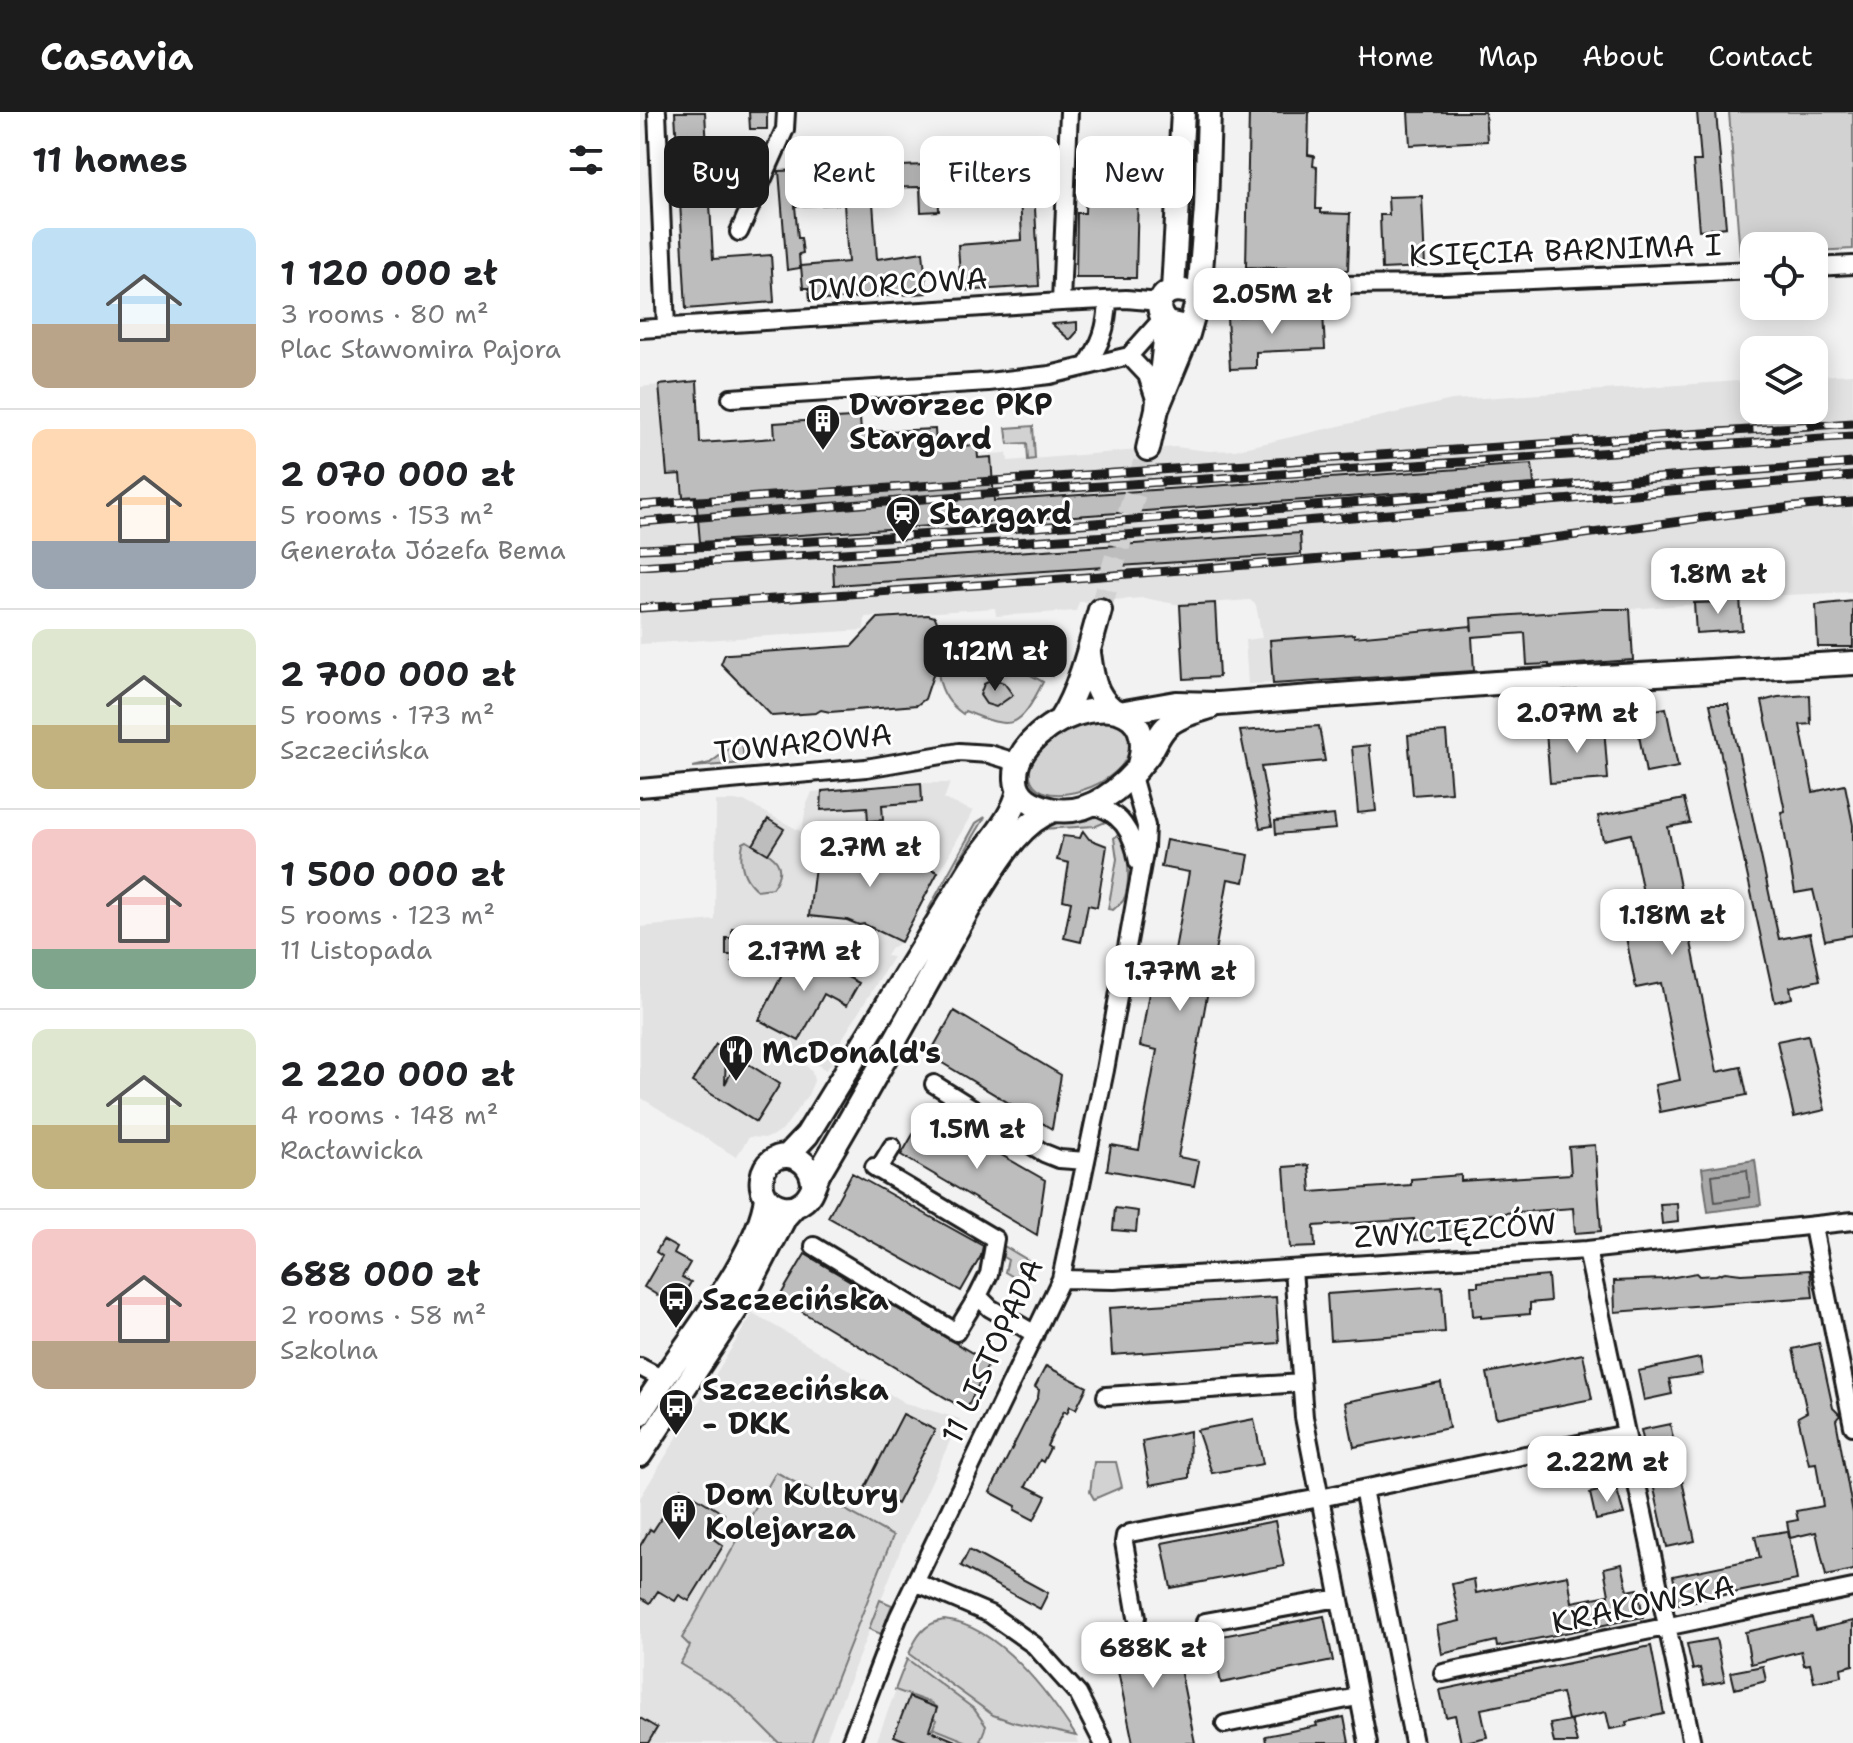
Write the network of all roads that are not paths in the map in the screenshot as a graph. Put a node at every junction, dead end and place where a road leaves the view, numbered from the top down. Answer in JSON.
{"nodes":[{"id":1,"x":657,"y":112,"type":"edge"},
{"id":2,"x":786,"y":112,"type":"edge"},
{"id":3,"x":1069,"y":112,"type":"edge"},
{"id":4,"x":1183,"y":112,"type":"edge"},
{"id":5,"x":1209,"y":112,"type":"edge"},
{"id":6,"x":739,"y":232,"type":"dead end"},
{"id":7,"x":1853,"y":265,"type":"edge"},
{"id":8,"x":1828,"y":266,"type":"edge"},
{"id":9,"x":1740,"y":271,"type":"edge"},
{"id":10,"x":1108,"y":300,"type":"junction"},
{"id":11,"x":1061,"y":302,"type":"junction"},
{"id":12,"x":1166,"y":308,"type":"junction"},
{"id":13,"x":1194,"y":312,"type":"junction"},
{"id":14,"x":666,"y":327,"type":"junction"},
{"id":15,"x":640,"y":329,"type":"edge"},
{"id":16,"x":1129,"y":356,"type":"junction"},
{"id":17,"x":1086,"y":366,"type":"junction"},
{"id":18,"x":731,"y":398,"type":"dead end"},
{"id":19,"x":1157,"y":409,"type":"junction"},
{"id":20,"x":1148,"y":449,"type":"tunnel mouth"},
{"id":21,"x":1100,"y":610,"type":"tunnel mouth"},
{"id":22,"x":1088,"y":652,"type":"junction"},
{"id":23,"x":1853,"y":663,"type":"edge"},
{"id":24,"x":1218,"y":704,"type":"junction"},
{"id":25,"x":1118,"y":711,"type":"junction"},
{"id":26,"x":1060,"y":720,"type":"junction"},
{"id":27,"x":1019,"y":763,"type":"junction"},
{"id":28,"x":1135,"y":772,"type":"junction"},
{"id":29,"x":640,"y":788,"type":"edge"},
{"id":30,"x":1019,"y":790,"type":"junction"},
{"id":31,"x":1089,"y":805,"type":"junction"},
{"id":32,"x":1054,"y":810,"type":"junction"},
{"id":33,"x":1140,"y":868,"type":"junction"},
{"id":34,"x":934,"y":1084,"type":"dead end"},
{"id":35,"x":892,"y":1147,"type":"dead end"},
{"id":36,"x":788,"y":1155,"type":"junction"},
{"id":37,"x":1086,"y":1161,"type":"junction"},
{"id":38,"x":813,"y":1183,"type":"junction"},
{"id":39,"x":766,"y":1197,"type":"junction"},
{"id":40,"x":794,"y":1207,"type":"junction"},
{"id":41,"x":1853,"y":1221,"type":"edge"},
{"id":42,"x":1813,"y":1227,"type":"junction"},
{"id":43,"x":814,"y":1246,"type":"dead end"},
{"id":44,"x":1587,"y":1250,"type":"junction"},
{"id":45,"x":1293,"y":1269,"type":"junction"},
{"id":46,"x":1061,"y":1279,"type":"junction"},
{"id":47,"x":978,"y":1296,"type":"junction"},
{"id":48,"x":1035,"y":1334,"type":"junction"},
{"id":49,"x":640,"y":1367,"type":"edge"},
{"id":50,"x":661,"y":1378,"type":"junction"},
{"id":51,"x":1301,"y":1383,"type":"junction"},
{"id":52,"x":1106,"y":1396,"type":"dead end"},
{"id":53,"x":640,"y":1414,"type":"edge"},
{"id":54,"x":1853,"y":1426,"type":"edge"},
{"id":55,"x":1626,"y":1434,"type":"junction"},
{"id":56,"x":640,"y":1455,"type":"edge"},
{"id":57,"x":1363,"y":1489,"type":"junction"},
{"id":58,"x":1320,"y":1498,"type":"junction"},
{"id":59,"x":915,"y":1582,"type":"junction"},
{"id":60,"x":1853,"y":1588,"type":"edge"},
{"id":61,"x":1339,"y":1598,"type":"junction"},
{"id":62,"x":1137,"y":1617,"type":"dead end"},
{"id":63,"x":1205,"y":1622,"type":"dead end"},
{"id":64,"x":1669,"y":1628,"type":"junction"},
{"id":65,"x":1443,"y":1673,"type":"dead end"},
{"id":66,"x":1357,"y":1697,"type":"junction"},
{"id":67,"x":1225,"y":1724,"type":"dead end"},
{"id":68,"x":850,"y":1743,"type":"edge"},
{"id":69,"x":1103,"y":1743,"type":"edge"},
{"id":70,"x":1368,"y":1743,"type":"edge"},
{"id":71,"x":1414,"y":1743,"type":"edge"},
{"id":72,"x":1692,"y":1743,"type":"edge"}],
"edges":[{"from":1,"to":14,"type":"street"},
{"from":2,"to":6,"type":"street"},
{"from":3,"to":11,"type":"street"},
{"from":4,"to":12,"type":"main road"},
{"from":5,"to":13,"type":"main road"},
{"from":7,"to":8,"type":"street"},
{"from":9,"to":13,"type":"street","name":"KSIĘCIA BARNIMA I"},
{"from":10,"to":11,"type":"street","name":"DWORCOWA"},
{"from":10,"to":12,"type":"street","name":"DWORCOWA"},
{"from":10,"to":17,"type":"street"},
{"from":11,"to":14,"type":"street","name":"DWORCOWA"},
{"from":12,"to":13,"type":"main road"},
{"from":12,"to":13,"type":"main road"},
{"from":12,"to":16,"type":"street"},
{"from":12,"to":19,"type":"main road"},
{"from":13,"to":19,"type":"main road"},
{"from":14,"to":15,"type":"street","name":"DWORCOWA"},
{"from":16,"to":17,"type":"street"},
{"from":16,"to":19,"type":"street"},
{"from":17,"to":18,"type":"street"},
{"from":19,"to":20,"type":"main road"},
{"from":21,"to":22,"type":"main road"},
{"from":22,"to":25,"type":"main road"},
{"from":22,"to":26,"type":"main road"},
{"from":23,"to":24,"type":"main road"},
{"from":24,"to":25,"type":"main road"},
{"from":24,"to":28,"type":"main road"},
{"from":25,"to":26,"type":"main road"},
{"from":25,"to":28,"type":"main road"},
{"from":26,"to":27,"type":"main road"},
{"from":27,"to":29,"type":"street","name":"TOWAROWA"},
{"from":27,"to":30,"type":"main road"},
{"from":28,"to":31,"type":"main road"},
{"from":28,"to":33,"type":"street","name":"11 LISTOPADA"},
{"from":30,"to":32,"type":"main road"},
{"from":30,"to":36,"type":"main road"},
{"from":31,"to":32,"type":"main road"},
{"from":31,"to":33,"type":"street","name":"11 LISTOPADA"},
{"from":32,"to":38,"type":"main road"},
{"from":33,"to":37,"type":"street","name":"11 LISTOPADA"},
{"from":34,"to":37,"type":"street"},
{"from":35,"to":47,"type":"street"},
{"from":36,"to":38,"type":"main road"},
{"from":36,"to":39,"type":"main road"},
{"from":37,"to":46,"type":"street","name":"11 LISTOPADA"},
{"from":38,"to":40,"type":"main road"},
{"from":39,"to":40,"type":"main road"},
{"from":39,"to":50,"type":"main road"},
{"from":40,"to":56,"type":"main road"},
{"from":41,"to":42,"type":"street","name":"ZWYCIĘZCÓW"},
{"from":42,"to":44,"type":"street","name":"ZWYCIĘZCÓW"},
{"from":42,"to":54,"type":"street"},
{"from":43,"to":47,"type":"street"},
{"from":44,"to":45,"type":"street","name":"ZWYCIĘZCÓW"},
{"from":44,"to":55,"type":"street"},
{"from":45,"to":46,"type":"street","name":"ZWYCIĘZCÓW"},
{"from":45,"to":51,"type":"street"},
{"from":46,"to":48,"type":"street","name":"11 LISTOPADA"},
{"from":47,"to":48,"type":"street"},
{"from":48,"to":59,"type":"street","name":"11 LISTOPADA"},
{"from":49,"to":50,"type":"street"},
{"from":50,"to":53,"type":"main road"},
{"from":51,"to":52,"type":"street"},
{"from":51,"to":58,"type":"street"},
{"from":55,"to":57,"type":"street"},
{"from":55,"to":64,"type":"street"},
{"from":57,"to":58,"type":"street"},
{"from":57,"to":71,"type":"street"},
{"from":58,"to":61,"type":"street"},
{"from":58,"to":62,"type":"street"},
{"from":59,"to":68,"type":"street","name":"11 LISTOPADA"},
{"from":59,"to":69,"type":"street"},
{"from":60,"to":64,"type":"street","name":"KRAKOWSKA"},
{"from":61,"to":63,"type":"street"},
{"from":61,"to":66,"type":"street"},
{"from":64,"to":65,"type":"street","name":"KRAKOWSKA"},
{"from":64,"to":72,"type":"street"},
{"from":66,"to":67,"type":"street"},
{"from":66,"to":70,"type":"street"}]}
